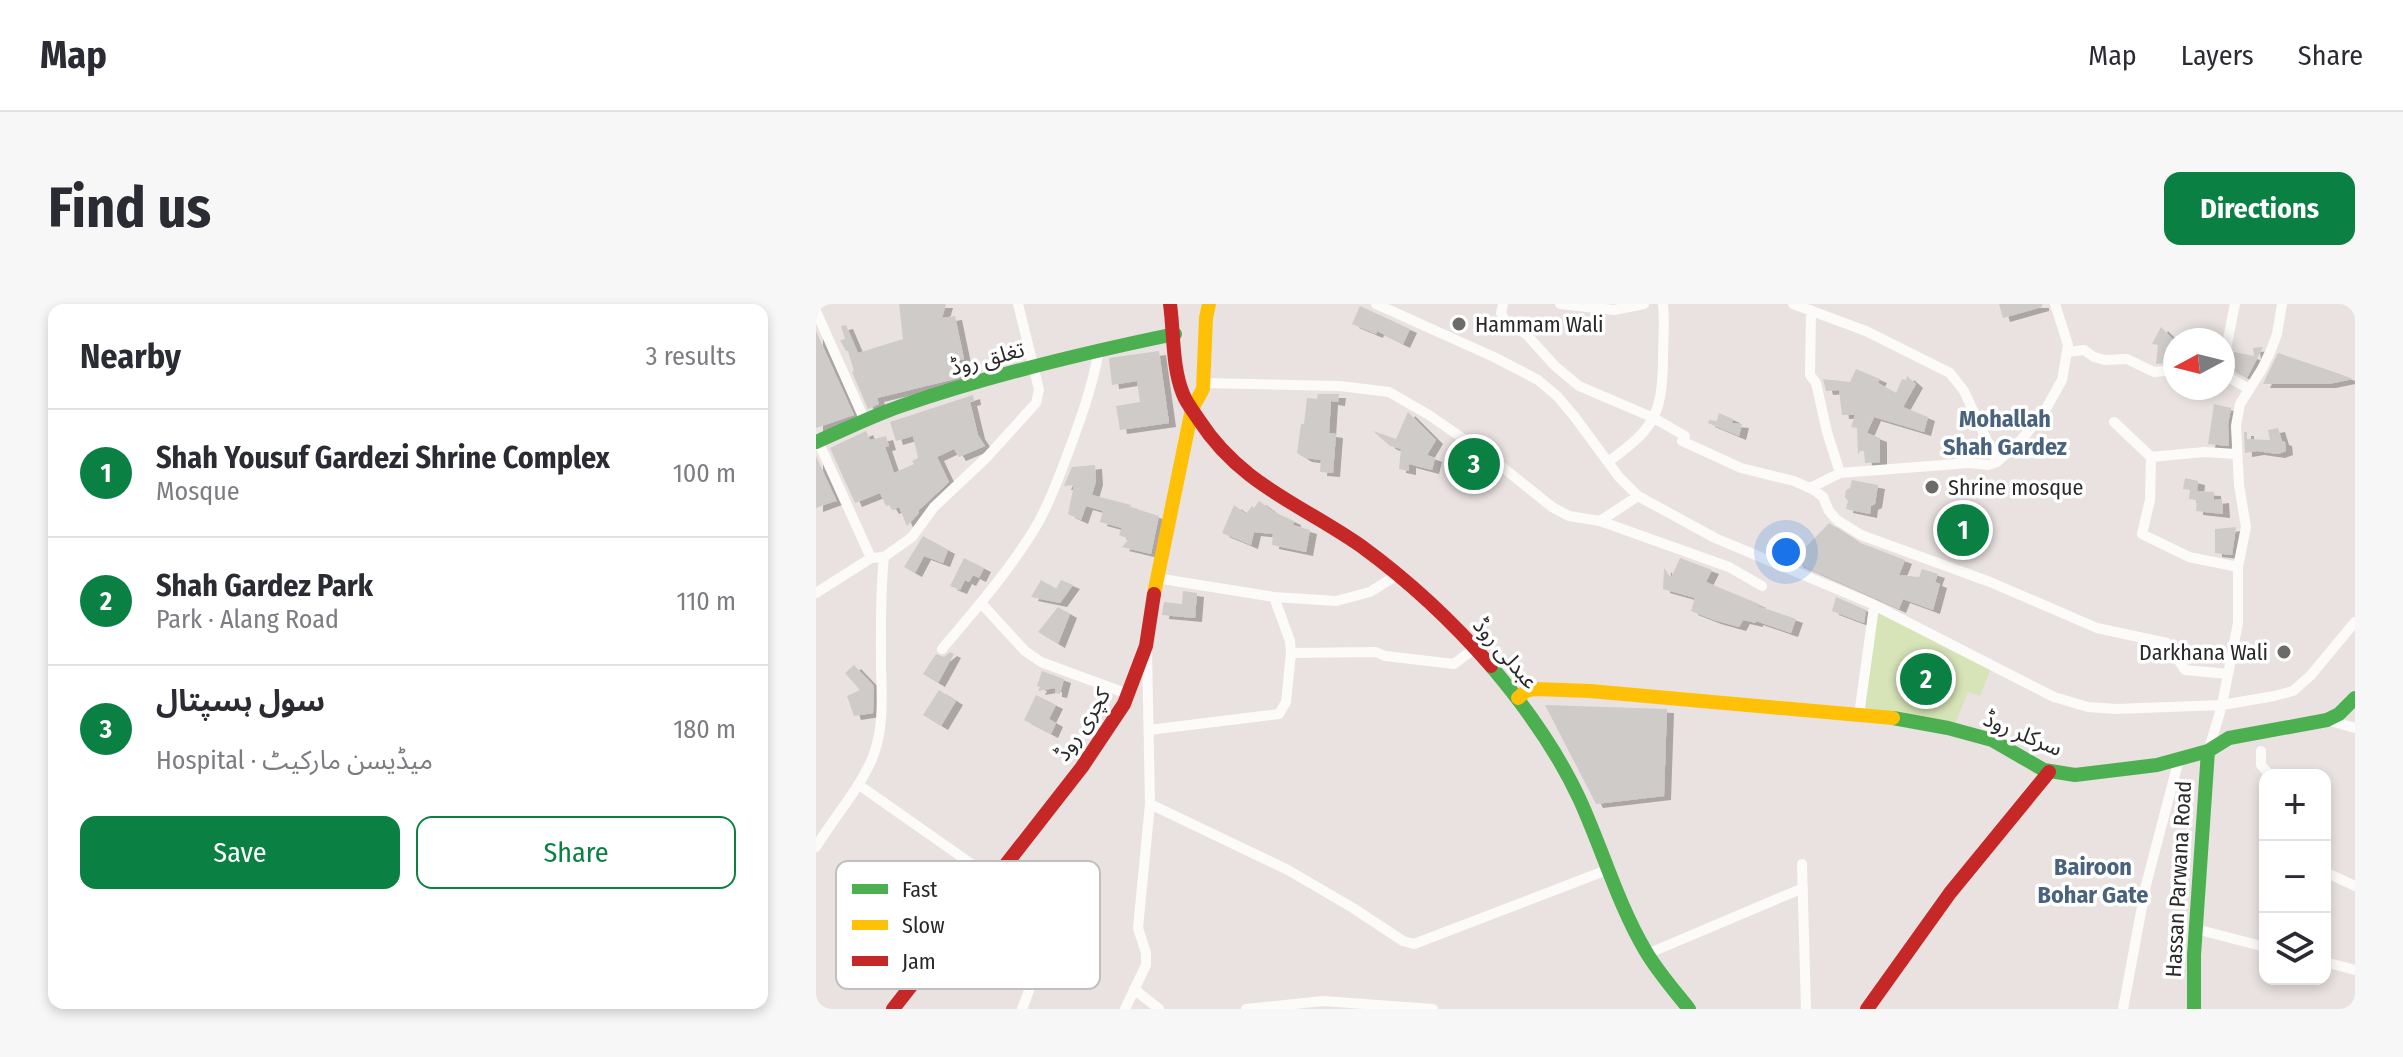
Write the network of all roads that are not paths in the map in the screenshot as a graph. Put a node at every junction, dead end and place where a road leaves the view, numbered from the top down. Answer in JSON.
{"nodes":[{"id":1,"x":1018,"y":304,"type":"edge"},
{"id":2,"x":1170,"y":304,"type":"edge"},
{"id":3,"x":1209,"y":304,"type":"edge"},
{"id":4,"x":1376,"y":304,"type":"edge"},
{"id":5,"x":1503,"y":304,"type":"edge"},
{"id":6,"x":1560,"y":304,"type":"edge"},
{"id":7,"x":1644,"y":304,"type":"edge"},
{"id":8,"x":1663,"y":304,"type":"edge"},
{"id":9,"x":1793,"y":304,"type":"edge"},
{"id":10,"x":2055,"y":304,"type":"edge"},
{"id":11,"x":2235,"y":304,"type":"edge"},
{"id":12,"x":2282,"y":304,"type":"edge"},
{"id":13,"x":1811,"y":310,"type":"junction"},
{"id":14,"x":816,"y":311,"type":"edge"},
{"id":15,"x":2230,"y":328,"type":"edge"},
{"id":16,"x":1175,"y":334,"type":"junction"},
{"id":17,"x":1099,"y":350,"type":"junction"},
{"id":18,"x":2068,"y":352,"type":"junction"},
{"id":19,"x":1034,"y":369,"type":"junction"},
{"id":20,"x":2163,"y":371,"type":"edge"},
{"id":21,"x":2235,"y":381,"type":"edge"},
{"id":22,"x":1204,"y":383,"type":"junction"},
{"id":23,"x":2249,"y":389,"type":"junction"},
{"id":24,"x":1192,"y":409,"type":"junction"},
{"id":25,"x":1654,"y":418,"type":"junction"},
{"id":26,"x":865,"y":421,"type":"junction"},
{"id":27,"x":2114,"y":422,"type":"dead end"},
{"id":28,"x":817,"y":441,"type":"edge"},
{"id":29,"x":2236,"y":454,"type":"junction"},
{"id":30,"x":2151,"y":457,"type":"junction"},
{"id":31,"x":1608,"y":462,"type":"junction"},
{"id":32,"x":1997,"y":462,"type":"junction"},
{"id":33,"x":1840,"y":473,"type":"junction"},
{"id":34,"x":1810,"y":488,"type":"junction"},
{"id":35,"x":1638,"y":496,"type":"junction"},
{"id":36,"x":1600,"y":521,"type":"junction"},
{"id":37,"x":884,"y":557,"type":"junction"},
{"id":38,"x":871,"y":558,"type":"junction"},
{"id":39,"x":2238,"y":567,"type":"junction"},
{"id":40,"x":1397,"y":575,"type":"junction"},
{"id":41,"x":1156,"y":578,"type":"junction"},
{"id":42,"x":1762,"y":586,"type":"dead end"},
{"id":43,"x":816,"y":593,"type":"edge"},
{"id":44,"x":1274,"y":597,"type":"junction"},
{"id":45,"x":981,"y":603,"type":"junction"},
{"id":46,"x":1874,"y":607,"type":"junction"},
{"id":47,"x":2355,"y":622,"type":"edge"},
{"id":48,"x":1146,"y":646,"type":"junction"},
{"id":49,"x":1475,"y":648,"type":"junction"},
{"id":50,"x":942,"y":649,"type":"dead end"},
{"id":51,"x":1291,"y":653,"type":"junction"},
{"id":52,"x":2228,"y":674,"type":"junction"},
{"id":53,"x":1128,"y":694,"type":"junction"},
{"id":54,"x":1518,"y":698,"type":"junction"},
{"id":55,"x":2355,"y":698,"type":"edge"},
{"id":56,"x":2222,"y":705,"type":"junction"},
{"id":57,"x":1859,"y":715,"type":"junction"},
{"id":58,"x":2327,"y":720,"type":"junction"},
{"id":59,"x":2355,"y":728,"type":"edge"},
{"id":60,"x":1149,"y":730,"type":"junction"},
{"id":61,"x":2208,"y":751,"type":"junction"},
{"id":62,"x":2261,"y":751,"type":"dead end"},
{"id":63,"x":2179,"y":759,"type":"junction"},
{"id":64,"x":2265,"y":769,"type":"edge"},
{"id":65,"x":2049,"y":772,"type":"junction"},
{"id":66,"x":859,"y":785,"type":"junction"},
{"id":67,"x":1150,"y":804,"type":"junction"},
{"id":68,"x":816,"y":847,"type":"edge"},
{"id":69,"x":967,"y":861,"type":"edge"},
{"id":70,"x":1007,"y":861,"type":"edge"},
{"id":71,"x":1802,"y":864,"type":"dead end"},
{"id":72,"x":1607,"y":870,"type":"junction"},
{"id":73,"x":2331,"y":875,"type":"edge"},
{"id":74,"x":2355,"y":886,"type":"edge"},
{"id":75,"x":1803,"y":888,"type":"junction"},
{"id":76,"x":2196,"y":929,"type":"junction"},
{"id":77,"x":2259,"y":945,"type":"edge"},
{"id":78,"x":1647,"y":954,"type":"junction"},
{"id":79,"x":2331,"y":964,"type":"edge"},
{"id":80,"x":2355,"y":970,"type":"edge"},
{"id":81,"x":908,"y":989,"type":"edge"},
{"id":82,"x":1030,"y":989,"type":"edge"},
{"id":83,"x":1134,"y":989,"type":"junction"},
{"id":84,"x":893,"y":1009,"type":"edge"},
{"id":85,"x":1022,"y":1009,"type":"edge"},
{"id":86,"x":1125,"y":1009,"type":"edge"},
{"id":87,"x":1159,"y":1009,"type":"edge"},
{"id":88,"x":1246,"y":1009,"type":"edge"},
{"id":89,"x":1432,"y":1009,"type":"edge"},
{"id":90,"x":1689,"y":1009,"type":"edge"},
{"id":91,"x":1806,"y":1009,"type":"edge"},
{"id":92,"x":1867,"y":1009,"type":"edge"},
{"id":93,"x":2123,"y":1009,"type":"edge"},
{"id":94,"x":2194,"y":1009,"type":"edge"}],
"edges":[{"from":1,"to":19,"type":"street"},
{"from":2,"to":16,"type":"main road","name":"عبدلی روڈ"},
{"from":3,"to":22,"type":"main road"},
{"from":4,"to":31,"type":"street"},
{"from":5,"to":25,"type":"street"},
{"from":6,"to":7,"type":"street"},
{"from":8,"to":25,"type":"street"},
{"from":9,"to":13,"type":"street"},
{"from":10,"to":18,"type":"street"},
{"from":11,"to":15,"type":"street"},
{"from":12,"to":23,"type":"street"},
{"from":13,"to":32,"type":"street"},
{"from":13,"to":33,"type":"street"},
{"from":14,"to":26,"type":"street"},
{"from":16,"to":17,"type":"main road","name":"تغلق روڈ"},
{"from":16,"to":24,"type":"main road","name":"عبدلی روڈ"},
{"from":17,"to":19,"type":"main road","name":"تغلق روڈ"},
{"from":17,"to":45,"type":"street"},
{"from":18,"to":20,"type":"street"},
{"from":18,"to":32,"type":"street"},
{"from":19,"to":26,"type":"main road","name":"تغلق روڈ"},
{"from":19,"to":37,"type":"street"},
{"from":21,"to":23,"type":"street"},
{"from":22,"to":24,"type":"main road"},
{"from":22,"to":36,"type":"street"},
{"from":23,"to":29,"type":"street"},
{"from":24,"to":40,"type":"main road","name":"عبدلی روڈ"},
{"from":24,"to":41,"type":"main road","name":"کچری روڈ"},
{"from":25,"to":31,"type":"street"},
{"from":25,"to":34,"type":"street"},
{"from":26,"to":28,"type":"main road","name":"تغلق روڈ"},
{"from":27,"to":30,"type":"street"},
{"from":28,"to":38,"type":"street"},
{"from":29,"to":30,"type":"street"},
{"from":29,"to":39,"type":"street"},
{"from":30,"to":39,"type":"street"},
{"from":31,"to":35,"type":"street"},
{"from":32,"to":33,"type":"street"},
{"from":33,"to":34,"type":"street"},
{"from":34,"to":52,"type":"street"},
{"from":35,"to":36,"type":"street"},
{"from":35,"to":46,"type":"street"},
{"from":36,"to":42,"type":"street"},
{"from":37,"to":38,"type":"street"},
{"from":37,"to":66,"type":"street"},
{"from":38,"to":43,"type":"street"},
{"from":39,"to":52,"type":"street"},
{"from":40,"to":44,"type":"street"},
{"from":40,"to":49,"type":"main road","name":"عبدلی روڈ"},
{"from":41,"to":44,"type":"street"},
{"from":41,"to":48,"type":"main road","name":"کچری روڈ"},
{"from":44,"to":51,"type":"street"},
{"from":45,"to":50,"type":"street"},
{"from":45,"to":53,"type":"street"},
{"from":46,"to":56,"type":"street"},
{"from":46,"to":57,"type":"street"},
{"from":47,"to":56,"type":"street"},
{"from":48,"to":53,"type":"main road","name":"کچری روڈ"},
{"from":48,"to":60,"type":"street"},
{"from":49,"to":51,"type":"street"},
{"from":49,"to":54,"type":"main road","name":"عبدلی روڈ"},
{"from":51,"to":60,"type":"street"},
{"from":52,"to":56,"type":"street"},
{"from":53,"to":70,"type":"main road","name":"کچری روڈ"},
{"from":54,"to":57,"type":"main road","name":"سرکلر روڈ"},
{"from":54,"to":72,"type":"main road","name":"عبدلی روڈ"},
{"from":55,"to":58,"type":"main road","name":"سرکلر روڈ"},
{"from":56,"to":61,"type":"street"},
{"from":57,"to":65,"type":"main road","name":"سرکلر روڈ"},
{"from":58,"to":59,"type":"street"},
{"from":58,"to":61,"type":"main road","name":"سرکلر روڈ"},
{"from":60,"to":67,"type":"street"},
{"from":61,"to":63,"type":"main road","name":"سرکلر روڈ"},
{"from":61,"to":76,"type":"main road","name":"Hassan Parwana Road"},
{"from":62,"to":64,"type":"street"},
{"from":63,"to":65,"type":"main road","name":"سرکلر روڈ"},
{"from":63,"to":93,"type":"street"},
{"from":65,"to":92,"type":"main road"},
{"from":66,"to":68,"type":"street"},
{"from":66,"to":69,"type":"street"},
{"from":67,"to":72,"type":"street"},
{"from":67,"to":83,"type":"street"},
{"from":71,"to":75,"type":"street"},
{"from":72,"to":78,"type":"main road","name":"عبدلی روڈ"},
{"from":73,"to":74,"type":"street"},
{"from":75,"to":78,"type":"street"},
{"from":75,"to":91,"type":"street"},
{"from":76,"to":77,"type":"street"},
{"from":76,"to":94,"type":"main road","name":"Hassan Parwana Road"},
{"from":78,"to":90,"type":"main road","name":"عبدلی روڈ"},
{"from":79,"to":80,"type":"street"},
{"from":81,"to":84,"type":"main road","name":"کچری روڈ"},
{"from":82,"to":85,"type":"street"},
{"from":83,"to":86,"type":"street"},
{"from":83,"to":87,"type":"street"},
{"from":88,"to":89,"type":"street"}]}
